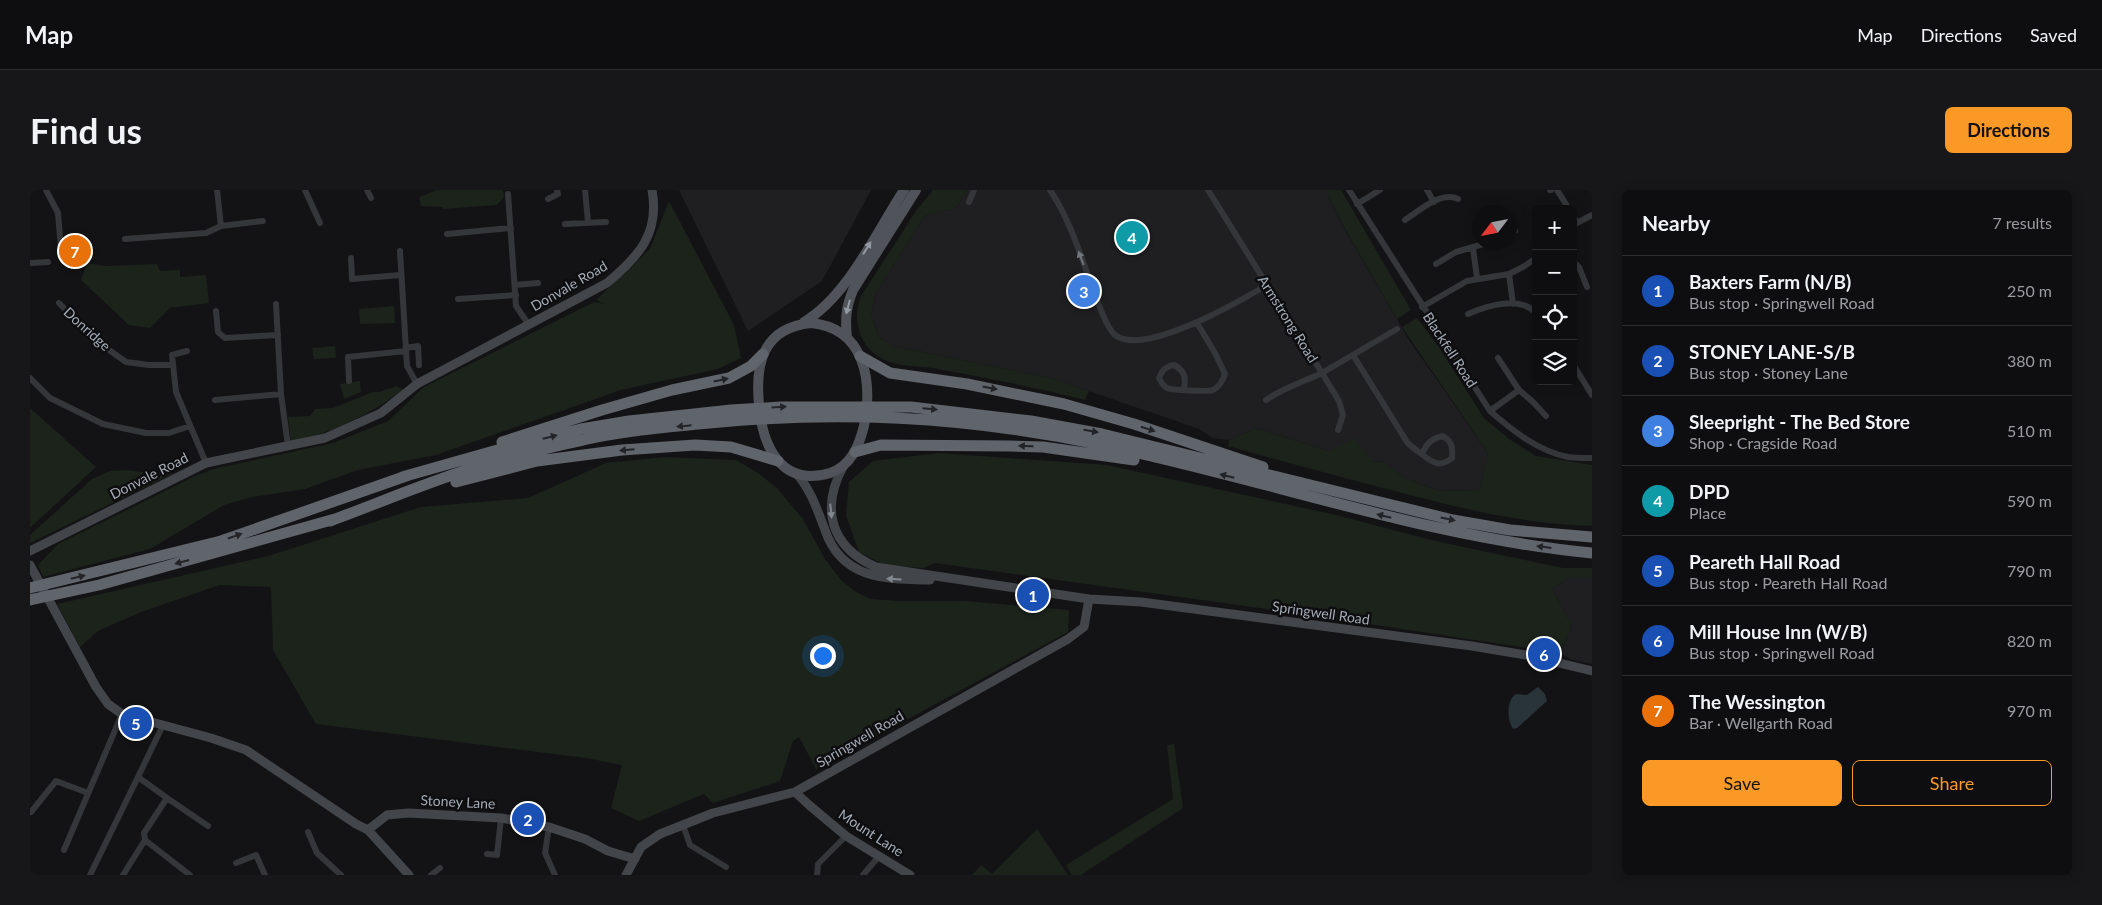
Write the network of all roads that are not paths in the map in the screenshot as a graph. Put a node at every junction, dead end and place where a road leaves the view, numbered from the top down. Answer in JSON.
{"nodes":[{"id":1,"x":46,"y":190,"type":"edge"},
{"id":2,"x":217,"y":190,"type":"edge"},
{"id":3,"x":305,"y":190,"type":"edge"},
{"id":4,"x":367,"y":190,"type":"edge"},
{"id":5,"x":558,"y":190,"type":"edge"},
{"id":6,"x":584,"y":190,"type":"edge"},
{"id":7,"x":652,"y":190,"type":"edge"},
{"id":8,"x":918,"y":190,"type":"edge"},
{"id":9,"x":974,"y":190,"type":"edge"},
{"id":10,"x":1050,"y":190,"type":"edge"},
{"id":11,"x":1218,"y":190,"type":"edge"},
{"id":12,"x":1349,"y":190,"type":"edge"},
{"id":13,"x":1380,"y":190,"type":"edge"},
{"id":14,"x":1427,"y":190,"type":"edge"},
{"id":15,"x":1557,"y":190,"type":"edge"},
{"id":16,"x":902,"y":192,"type":"edge"},
{"id":17,"x":1209,"y":192,"type":"edge"},
{"id":18,"x":508,"y":194,"type":"dead end"},
{"id":19,"x":371,"y":198,"type":"dead end"},
{"id":20,"x":548,"y":198,"type":"dead end"},
{"id":21,"x":1458,"y":199,"type":"dead end"},
{"id":22,"x":969,"y":202,"type":"dead end"},
{"id":23,"x":1434,"y":202,"type":"junction"},
{"id":24,"x":1357,"y":204,"type":"junction"},
{"id":25,"x":1566,"y":205,"type":"edge"},
{"id":26,"x":1592,"y":216,"type":"edge"},
{"id":27,"x":1405,"y":220,"type":"dead end"},
{"id":28,"x":263,"y":221,"type":"dead end"},
{"id":29,"x":588,"y":222,"type":"junction"},
{"id":30,"x":606,"y":222,"type":"dead end"},
{"id":31,"x":320,"y":223,"type":"dead end"},
{"id":32,"x":1577,"y":223,"type":"edge"},
{"id":33,"x":566,"y":224,"type":"dead end"},
{"id":34,"x":221,"y":226,"type":"junction"},
{"id":35,"x":511,"y":228,"type":"junction"},
{"id":36,"x":447,"y":234,"type":"dead end"},
{"id":37,"x":125,"y":239,"type":"dead end"},
{"id":38,"x":1472,"y":248,"type":"edge"},
{"id":39,"x":61,"y":249,"type":"dead end"},
{"id":40,"x":1473,"y":250,"type":"edge"},
{"id":41,"x":400,"y":251,"type":"dead end"},
{"id":42,"x":351,"y":258,"type":"dead end"},
{"id":43,"x":1532,"y":261,"type":"edge"},
{"id":44,"x":48,"y":262,"type":"dead end"},
{"id":45,"x":30,"y":263,"type":"edge"},
{"id":46,"x":1436,"y":264,"type":"dead end"},
{"id":47,"x":1577,"y":265,"type":"edge"},
{"id":48,"x":1509,"y":274,"type":"junction"},
{"id":49,"x":401,"y":275,"type":"junction"},
{"id":50,"x":1477,"y":278,"type":"junction"},
{"id":51,"x":538,"y":283,"type":"dead end"},
{"id":52,"x":515,"y":285,"type":"junction"},
{"id":53,"x":1267,"y":285,"type":"junction"},
{"id":54,"x":1587,"y":287,"type":"dead end"},
{"id":55,"x":516,"y":295,"type":"junction"},
{"id":56,"x":458,"y":299,"type":"dead end"},
{"id":57,"x":60,"y":304,"type":"dead end"},
{"id":58,"x":276,"y":304,"type":"dead end"},
{"id":59,"x":1513,"y":304,"type":"junction"},
{"id":60,"x":1422,"y":307,"type":"junction"},
{"id":61,"x":1532,"y":310,"type":"edge"},
{"id":62,"x":216,"y":311,"type":"dead end"},
{"id":63,"x":1468,"y":314,"type":"dead end"},
{"id":64,"x":1197,"y":323,"type":"junction"},
{"id":65,"x":801,"y":324,"type":"junction"},
{"id":66,"x":529,"y":325,"type":"junction"},
{"id":67,"x":1397,"y":329,"type":"dead end"},
{"id":68,"x":278,"y":335,"type":"junction"},
{"id":69,"x":847,"y":338,"type":"junction"},
{"id":70,"x":406,"y":350,"type":"junction"},
{"id":71,"x":187,"y":351,"type":"dead end"},
{"id":72,"x":763,"y":354,"type":"junction"},
{"id":73,"x":1353,"y":355,"type":"junction"},
{"id":74,"x":860,"y":356,"type":"junction"},
{"id":75,"x":1498,"y":358,"type":"dead end"},
{"id":76,"x":173,"y":365,"type":"junction"},
{"id":77,"x":419,"y":365,"type":"dead end"},
{"id":78,"x":1577,"y":371,"type":"edge"},
{"id":79,"x":1322,"y":373,"type":"junction"},
{"id":80,"x":30,"y":378,"type":"edge"},
{"id":81,"x":349,"y":381,"type":"dead end"},
{"id":82,"x":417,"y":384,"type":"junction"},
{"id":83,"x":1184,"y":388,"type":"junction"},
{"id":84,"x":1519,"y":390,"type":"junction"},
{"id":85,"x":281,"y":394,"type":"junction"},
{"id":86,"x":1592,"y":395,"type":"edge"},
{"id":87,"x":216,"y":400,"type":"dead end"},
{"id":88,"x":1266,"y":400,"type":"dead end"},
{"id":89,"x":1490,"y":411,"type":"junction"},
{"id":90,"x":880,"y":412,"type":"junction"},
{"id":91,"x":732,"y":415,"type":"junction"},
{"id":92,"x":1546,"y":416,"type":"dead end"},
{"id":93,"x":190,"y":426,"type":"junction"},
{"id":94,"x":1338,"y":430,"type":"dead end"},
{"id":95,"x":288,"y":446,"type":"junction"},
{"id":96,"x":855,"y":452,"type":"junction"},
{"id":97,"x":1422,"y":454,"type":"junction"},
{"id":98,"x":1592,"y":458,"type":"edge"},
{"id":99,"x":778,"y":461,"type":"junction"},
{"id":100,"x":206,"y":463,"type":"junction"},
{"id":101,"x":844,"y":465,"type":"junction"},
{"id":102,"x":1209,"y":471,"type":"junction"},
{"id":103,"x":796,"y":473,"type":"junction"},
{"id":104,"x":402,"y":477,"type":"junction"},
{"id":105,"x":1332,"y":491,"type":"junction"},
{"id":106,"x":330,"y":521,"type":"junction"},
{"id":107,"x":1592,"y":537,"type":"edge"},
{"id":108,"x":30,"y":551,"type":"edge"},
{"id":109,"x":1592,"y":553,"type":"edge"},
{"id":110,"x":30,"y":565,"type":"edge"},
{"id":111,"x":970,"y":582,"type":"junction"},
{"id":112,"x":30,"y":588,"type":"edge"},
{"id":113,"x":1089,"y":599,"type":"junction"},
{"id":114,"x":30,"y":600,"type":"edge"},
{"id":115,"x":1592,"y":671,"type":"edge"},
{"id":116,"x":122,"y":714,"type":"junction"},
{"id":117,"x":163,"y":725,"type":"junction"},
{"id":118,"x":138,"y":777,"type":"junction"},
{"id":119,"x":796,"y":792,"type":"junction"},
{"id":120,"x":88,"y":794,"type":"junction"},
{"id":121,"x":167,"y":798,"type":"junction"},
{"id":122,"x":31,"y":812,"type":"edge"},
{"id":123,"x":501,"y":818,"type":"junction"},
{"id":124,"x":683,"y":825,"type":"junction"},
{"id":125,"x":208,"y":826,"type":"dead end"},
{"id":126,"x":549,"y":826,"type":"junction"},
{"id":127,"x":368,"y":830,"type":"junction"},
{"id":128,"x":308,"y":832,"type":"dead end"},
{"id":129,"x":846,"y":836,"type":"junction"},
{"id":130,"x":145,"y":840,"type":"junction"},
{"id":131,"x":64,"y":850,"type":"dead end"},
{"id":132,"x":487,"y":854,"type":"dead end"},
{"id":133,"x":880,"y":856,"type":"junction"},
{"id":134,"x":635,"y":859,"type":"junction"},
{"id":135,"x":236,"y":862,"type":"dead end"},
{"id":136,"x":726,"y":867,"type":"dead end"},
{"id":137,"x":440,"y":868,"type":"dead end"},
{"id":138,"x":90,"y":875,"type":"edge"},
{"id":139,"x":123,"y":875,"type":"edge"},
{"id":140,"x":190,"y":875,"type":"edge"},
{"id":141,"x":264,"y":875,"type":"edge"},
{"id":142,"x":341,"y":875,"type":"edge"},
{"id":143,"x":409,"y":875,"type":"edge"},
{"id":144,"x":431,"y":875,"type":"edge"},
{"id":145,"x":555,"y":875,"type":"edge"},
{"id":146,"x":626,"y":875,"type":"edge"},
{"id":147,"x":817,"y":875,"type":"edge"},
{"id":148,"x":863,"y":875,"type":"edge"},
{"id":149,"x":910,"y":875,"type":"edge"}],
"edges":[{"from":1,"to":39,"type":"street"},
{"from":2,"to":34,"type":"street"},
{"from":3,"to":31,"type":"street"},
{"from":4,"to":19,"type":"street"},
{"from":5,"to":20,"type":"street"},
{"from":6,"to":29,"type":"street"},
{"from":7,"to":66,"type":"street","name":"Donvale Road"},
{"from":8,"to":69,"type":"main road","one_way":true},
{"from":9,"to":22,"type":"street"},
{"from":64,"to":10,"type":"street","one_way":true},
{"from":11,"to":17,"type":"street"},
{"from":12,"to":24,"type":"street","name":"Blackfell Road"},
{"from":13,"to":24,"type":"street"},
{"from":14,"to":23,"type":"street"},
{"from":15,"to":25,"type":"street"},
{"from":65,"to":16,"type":"main road","one_way":true},
{"from":17,"to":53,"type":"street","name":"Armstrong Road"},
{"from":18,"to":35,"type":"street","name":"Donvale Road"},
{"from":21,"to":23,"type":"street"},
{"from":23,"to":27,"type":"street"},
{"from":24,"to":60,"type":"street","name":"Blackfell Road"},
{"from":26,"to":32,"type":"street"},
{"from":28,"to":34,"type":"street"},
{"from":29,"to":30,"type":"street"},
{"from":29,"to":33,"type":"street"},
{"from":34,"to":37,"type":"street"},
{"from":35,"to":36,"type":"street"},
{"from":35,"to":52,"type":"street","name":"Donvale Road"},
{"from":38,"to":46,"type":"street"},
{"from":40,"to":50,"type":"street"},
{"from":41,"to":49,"type":"street"},
{"from":42,"to":49,"type":"street"},
{"from":43,"to":48,"type":"street"},
{"from":44,"to":45,"type":"street"},
{"from":47,"to":54,"type":"street"},
{"from":48,"to":50,"type":"street"},
{"from":48,"to":59,"type":"street"},
{"from":49,"to":70,"type":"street"},
{"from":50,"to":60,"type":"street"},
{"from":51,"to":52,"type":"street"},
{"from":52,"to":55,"type":"street","name":"Donvale Road"},
{"from":53,"to":64,"type":"street"},
{"from":53,"to":79,"type":"street","name":"Armstrong Road"},
{"from":55,"to":56,"type":"street","name":"Donvale Road"},
{"from":55,"to":66,"type":"street","name":"Donvale Road"},
{"from":57,"to":76,"type":"street","name":"Donridge"},
{"from":58,"to":68,"type":"street"},
{"from":59,"to":61,"type":"street"},
{"from":59,"to":63,"type":"street"},
{"from":60,"to":89,"type":"street","name":"Blackfell Road"},
{"from":62,"to":68,"type":"street"},
{"from":64,"to":83,"type":"street"},
{"from":65,"to":69,"type":"main road"},
{"from":65,"to":72,"type":"main road"},
{"from":66,"to":82,"type":"street","name":"Donvale Road"},
{"from":67,"to":73,"type":"street","name":"Armstrong Road"},
{"from":68,"to":85,"type":"street"},
{"from":69,"to":74,"type":"main road"},
{"from":70,"to":77,"type":"street"},
{"from":70,"to":81,"type":"street"},
{"from":70,"to":82,"type":"street"},
{"from":71,"to":76,"type":"street"},
{"from":72,"to":99,"type":"main road"},
{"from":104,"to":72,"type":"highway","one_way":true},
{"from":73,"to":79,"type":"street","name":"Armstrong Road"},
{"from":73,"to":97,"type":"street"},
{"from":74,"to":96,"type":"main road"},
{"from":74,"to":105,"type":"highway","one_way":true},
{"from":75,"to":84,"type":"street"},
{"from":76,"to":93,"type":"street"},
{"from":78,"to":86,"type":"street"},
{"from":79,"to":88,"type":"street"},
{"from":79,"to":94,"type":"street"},
{"from":80,"to":93,"type":"street"},
{"from":82,"to":95,"type":"street","name":"Donvale Road"},
{"from":83,"to":83,"type":"street"},
{"from":84,"to":89,"type":"street"},
{"from":84,"to":92,"type":"street"},
{"from":85,"to":87,"type":"street"},
{"from":85,"to":95,"type":"street"},
{"from":89,"to":98,"type":"street","name":"Blackfell Road"},
{"from":90,"to":91,"type":"highway"},
{"from":90,"to":102,"type":"highway"},
{"from":90,"to":105,"type":"highway","one_way":true},
{"from":104,"to":91,"type":"highway","one_way":true},
{"from":91,"to":106,"type":"highway","one_way":true},
{"from":93,"to":100,"type":"street"},
{"from":95,"to":100,"type":"street","name":"Donvale Road"},
{"from":96,"to":101,"type":"main road"},
{"from":102,"to":96,"type":"highway","one_way":true},
{"from":97,"to":97,"type":"street"},
{"from":99,"to":103,"type":"main road"},
{"from":99,"to":106,"type":"highway","one_way":true},
{"from":100,"to":108,"type":"street","name":"Donvale Road"},
{"from":101,"to":103,"type":"main road"},
{"from":101,"to":111,"type":"street","name":"Springwell Road","one_way":true},
{"from":109,"to":102,"type":"highway","one_way":true},
{"from":111,"to":103,"type":"street","name":"Springwell Road","one_way":true},
{"from":112,"to":104,"type":"highway","one_way":true},
{"from":105,"to":107,"type":"highway","one_way":true},
{"from":106,"to":114,"type":"highway","one_way":true},
{"from":110,"to":116,"type":"street"},
{"from":111,"to":113,"type":"street","name":"Springwell Road"},
{"from":113,"to":115,"type":"street","name":"Springwell Road"},
{"from":113,"to":119,"type":"street","name":"Springwell Road"},
{"from":116,"to":117,"type":"street"},
{"from":116,"to":120,"type":"street"},
{"from":117,"to":118,"type":"street"},
{"from":117,"to":127,"type":"street"},
{"from":118,"to":121,"type":"street"},
{"from":118,"to":138,"type":"street"},
{"from":119,"to":124,"type":"street","name":"Springwell Road"},
{"from":119,"to":129,"type":"street","name":"Mount Lane"},
{"from":120,"to":122,"type":"street"},
{"from":120,"to":131,"type":"street"},
{"from":121,"to":125,"type":"street"},
{"from":121,"to":130,"type":"street"},
{"from":123,"to":126,"type":"street","name":"Stoney Lane"},
{"from":123,"to":127,"type":"street","name":"Stoney Lane"},
{"from":123,"to":132,"type":"street"},
{"from":124,"to":134,"type":"street","name":"Springwell Road"},
{"from":124,"to":136,"type":"street"},
{"from":126,"to":134,"type":"street","name":"Stoney Lane"},
{"from":126,"to":145,"type":"street"},
{"from":127,"to":143,"type":"street"},
{"from":128,"to":142,"type":"street"},
{"from":129,"to":133,"type":"street","name":"Mount Lane"},
{"from":129,"to":147,"type":"street"},
{"from":130,"to":139,"type":"street"},
{"from":130,"to":140,"type":"street"},
{"from":133,"to":148,"type":"street"},
{"from":133,"to":149,"type":"street","name":"Mount Lane"},
{"from":134,"to":146,"type":"street","name":"Springwell Road"},
{"from":135,"to":141,"type":"street"},
{"from":137,"to":144,"type":"street"}]}
